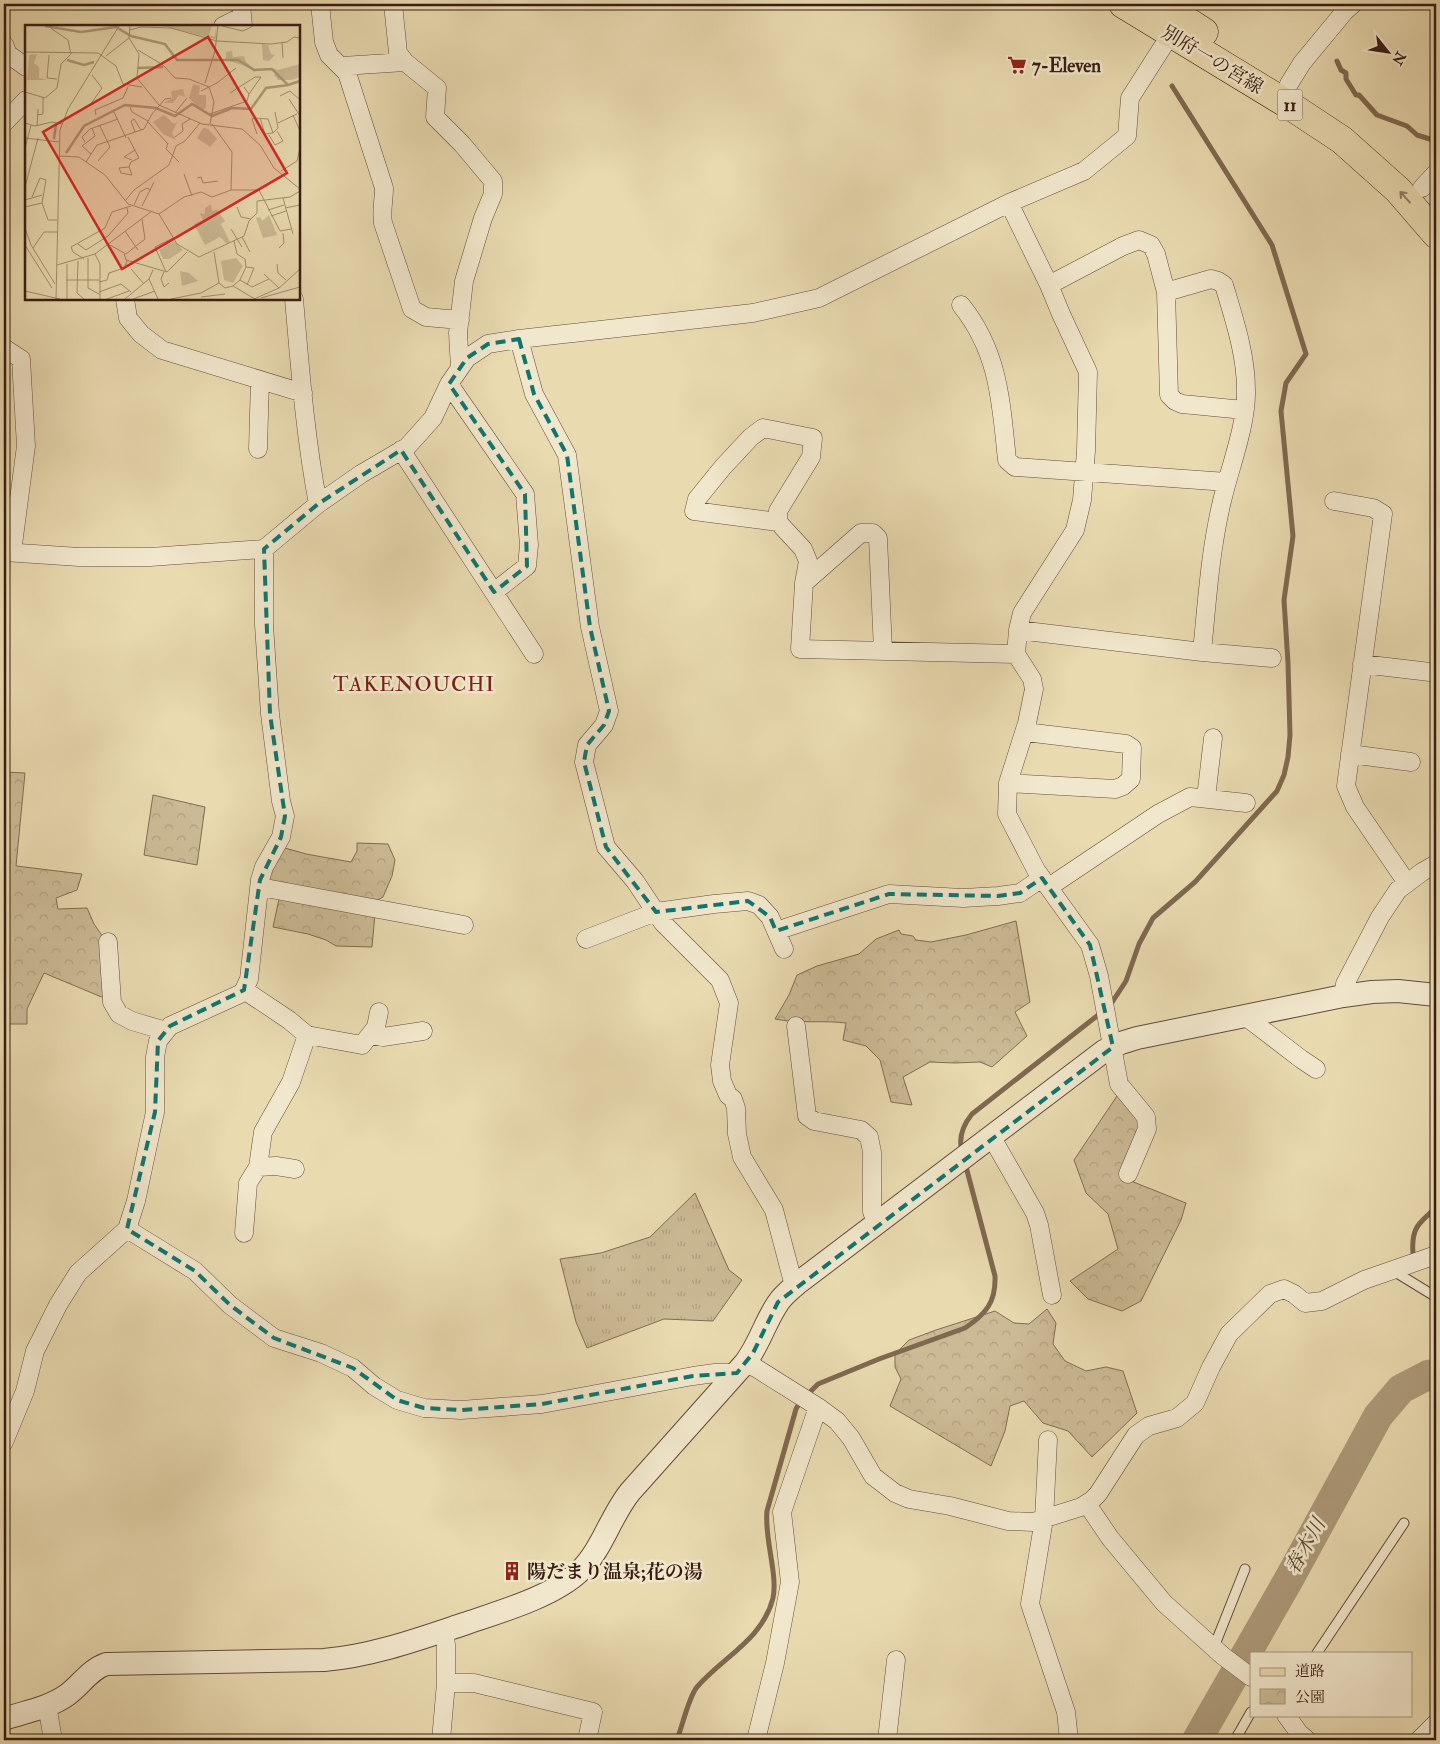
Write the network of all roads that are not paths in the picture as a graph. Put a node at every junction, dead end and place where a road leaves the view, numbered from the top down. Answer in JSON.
{"nodes":[{"id":1,"x":320,"y":4,"type":"edge"},
{"id":2,"x":393,"y":4,"type":"edge"},
{"id":3,"x":1123,"y":4,"type":"edge"},
{"id":4,"x":1353,"y":4,"type":"edge"},
{"id":5,"x":242,"y":16,"type":"edge"},
{"id":6,"x":1172,"y":18,"type":"edge"},
{"id":7,"x":225,"y":25,"type":"edge"},
{"id":8,"x":4,"y":44,"type":"edge"},
{"id":9,"x":404,"y":62,"type":"junction"},
{"id":10,"x":25,"y":66,"type":"edge"},
{"id":11,"x":342,"y":66,"type":"junction"},
{"id":12,"x":1289,"y":84,"type":"junction"},
{"id":13,"x":25,"y":101,"type":"edge"},
{"id":14,"x":4,"y":123,"type":"edge"},
{"id":15,"x":1432,"y":189,"type":"edge"},
{"id":16,"x":1009,"y":203,"type":"junction"},
{"id":17,"x":1436,"y":234,"type":"edge"},
{"id":18,"x":1049,"y":285,"type":"junction"},
{"id":19,"x":1166,"y":292,"type":"junction"},
{"id":20,"x":125,"y":300,"type":"edge"},
{"id":21,"x":294,"y":300,"type":"edge"},
{"id":22,"x":961,"y":305,"type":"dead end"},
{"id":23,"x":460,"y":320,"type":"junction"},
{"id":24,"x":519,"y":339,"type":"junction"},
{"id":25,"x":4,"y":348,"type":"edge"},
{"id":26,"x":460,"y":368,"type":"junction"},
{"id":27,"x":260,"y":380,"type":"junction"},
{"id":28,"x":449,"y":384,"type":"junction"},
{"id":29,"x":303,"y":393,"type":"junction"},
{"id":30,"x":1244,"y":410,"type":"junction"},
{"id":31,"x":258,"y":449,"type":"dead end"},
{"id":32,"x":401,"y":450,"type":"junction"},
{"id":33,"x":1084,"y":473,"type":"junction"},
{"id":34,"x":1227,"y":482,"type":"junction"},
{"id":35,"x":1334,"y":501,"type":"dead end"},
{"id":36,"x":318,"y":504,"type":"junction"},
{"id":37,"x":778,"y":522,"type":"junction"},
{"id":38,"x":264,"y":549,"type":"junction"},
{"id":39,"x":8,"y":552,"type":"edge"},
{"id":40,"x":804,"y":583,"type":"junction"},
{"id":41,"x":494,"y":592,"type":"junction"},
{"id":42,"x":1018,"y":630,"type":"junction"},
{"id":43,"x":883,"y":651,"type":"junction"},
{"id":44,"x":1202,"y":652,"type":"junction"},
{"id":45,"x":534,"y":654,"type":"dead end"},
{"id":46,"x":1016,"y":654,"type":"junction"},
{"id":47,"x":1272,"y":658,"type":"dead end"},
{"id":48,"x":1362,"y":664,"type":"junction"},
{"id":49,"x":1430,"y":672,"type":"dead end"},
{"id":50,"x":1024,"y":732,"type":"junction"},
{"id":51,"x":1213,"y":738,"type":"dead end"},
{"id":52,"x":1350,"y":754,"type":"junction"},
{"id":53,"x":1412,"y":762,"type":"dead end"},
{"id":54,"x":1008,"y":783,"type":"junction"},
{"id":55,"x":1206,"y":798,"type":"junction"},
{"id":56,"x":1246,"y":803,"type":"dead end"},
{"id":57,"x":1436,"y":864,"type":"edge"},
{"id":58,"x":1045,"y":882,"type":"junction"},
{"id":59,"x":1408,"y":883,"type":"junction"},
{"id":60,"x":260,"y":887,"type":"junction"},
{"id":61,"x":656,"y":912,"type":"junction"},
{"id":62,"x":464,"y":925,"type":"dead end"},
{"id":63,"x":776,"y":932,"type":"junction"},
{"id":64,"x":586,"y":939,"type":"dead end"},
{"id":65,"x":108,"y":942,"type":"dead end"},
{"id":66,"x":784,"y":949,"type":"dead end"},
{"id":67,"x":244,"y":990,"type":"junction"},
{"id":68,"x":1343,"y":996,"type":"junction"},
{"id":69,"x":1436,"y":996,"type":"edge"},
{"id":70,"x":379,"y":1012,"type":"dead end"},
{"id":71,"x":1245,"y":1016,"type":"junction"},
{"id":72,"x":796,"y":1026,"type":"dead end"},
{"id":73,"x":166,"y":1031,"type":"junction"},
{"id":74,"x":424,"y":1031,"type":"dead end"},
{"id":75,"x":307,"y":1035,"type":"junction"},
{"id":76,"x":370,"y":1035,"type":"junction"},
{"id":77,"x":1113,"y":1047,"type":"junction"},
{"id":78,"x":1316,"y":1069,"type":"dead end"},
{"id":79,"x":991,"y":1136,"type":"junction"},
{"id":80,"x":258,"y":1167,"type":"junction"},
{"id":81,"x":296,"y":1168,"type":"dead end"},
{"id":82,"x":1128,"y":1174,"type":"dead end"},
{"id":83,"x":878,"y":1222,"type":"junction"},
{"id":84,"x":127,"y":1229,"type":"junction"},
{"id":85,"x":244,"y":1233,"type":"dead end"},
{"id":86,"x":1435,"y":1256,"type":"edge"},
{"id":87,"x":1392,"y":1270,"type":"junction"},
{"id":88,"x":794,"y":1286,"type":"junction"},
{"id":89,"x":1052,"y":1295,"type":"dead end"},
{"id":90,"x":1436,"y":1297,"type":"edge"},
{"id":91,"x":741,"y":1368,"type":"junction"},
{"id":92,"x":818,"y":1407,"type":"junction"},
{"id":93,"x":1048,"y":1440,"type":"dead end"},
{"id":94,"x":4,"y":1442,"type":"edge"},
{"id":95,"x":1088,"y":1504,"type":"junction"},
{"id":96,"x":1044,"y":1519,"type":"junction"},
{"id":97,"x":1404,"y":1523,"type":"dead end"},
{"id":98,"x":1245,"y":1569,"type":"dead end"},
{"id":99,"x":444,"y":1630,"type":"junction"},
{"id":100,"x":1218,"y":1652,"type":"junction"},
{"id":101,"x":1318,"y":1652,"type":"edge"},
{"id":102,"x":896,"y":1660,"type":"dead end"},
{"id":103,"x":1250,"y":1676,"type":"edge"},
{"id":104,"x":446,"y":1682,"type":"junction"},
{"id":105,"x":47,"y":1705,"type":"junction"},
{"id":106,"x":1250,"y":1714,"type":"edge"},
{"id":107,"x":1287,"y":1716,"type":"edge"},
{"id":108,"x":4,"y":1719,"type":"edge"},
{"id":109,"x":1436,"y":1724,"type":"edge"},
{"id":110,"x":53,"y":1740,"type":"edge"},
{"id":111,"x":441,"y":1740,"type":"edge"},
{"id":112,"x":587,"y":1740,"type":"edge"},
{"id":113,"x":756,"y":1740,"type":"edge"},
{"id":114,"x":887,"y":1740,"type":"edge"},
{"id":115,"x":1069,"y":1740,"type":"edge"},
{"id":116,"x":1235,"y":1740,"type":"edge"},
{"id":117,"x":1307,"y":1740,"type":"edge"},
{"id":118,"x":1419,"y":1740,"type":"edge"}],
"edges":[{"from":1,"to":11,"type":"street"},
{"from":2,"to":9,"type":"street"},
{"from":3,"to":6,"type":"main road","name":"別府一の宮線","number":"11"},
{"from":4,"to":12,"type":"street"},
{"from":5,"to":7,"type":"street"},
{"from":6,"to":12,"type":"main road","name":"別府一の宮線","number":"11"},
{"from":6,"to":16,"type":"street"},
{"from":17,"to":6,"type":"main road","name":"別府一の宮線","number":"11","one_way":true},
{"from":8,"to":10,"type":"street"},
{"from":9,"to":11,"type":"street"},
{"from":9,"to":23,"type":"street"},
{"from":11,"to":23,"type":"street"},
{"from":12,"to":15,"type":"main road","name":"別府一の宮線","number":"11"},
{"from":13,"to":14,"type":"street"},
{"from":16,"to":18,"type":"street"},
{"from":16,"to":24,"type":"street"},
{"from":18,"to":19,"type":"street"},
{"from":18,"to":33,"type":"street"},
{"from":19,"to":30,"type":"street"},
{"from":19,"to":30,"type":"street"},
{"from":20,"to":27,"type":"street"},
{"from":21,"to":29,"type":"street"},
{"from":22,"to":33,"type":"street"},
{"from":23,"to":26,"type":"street"},
{"from":24,"to":26,"type":"street"},
{"from":24,"to":61,"type":"street"},
{"from":25,"to":39,"type":"street"},
{"from":26,"to":28,"type":"street"},
{"from":27,"to":29,"type":"street"},
{"from":27,"to":31,"type":"street"},
{"from":28,"to":32,"type":"street"},
{"from":28,"to":41,"type":"street"},
{"from":29,"to":36,"type":"street"},
{"from":30,"to":34,"type":"street"},
{"from":32,"to":36,"type":"street"},
{"from":32,"to":41,"type":"street"},
{"from":33,"to":34,"type":"street"},
{"from":33,"to":42,"type":"street"},
{"from":34,"to":44,"type":"street"},
{"from":35,"to":48,"type":"street"},
{"from":36,"to":38,"type":"street"},
{"from":37,"to":37,"type":"street"},
{"from":37,"to":40,"type":"street"},
{"from":38,"to":39,"type":"street"},
{"from":38,"to":60,"type":"street"},
{"from":40,"to":43,"type":"street"},
{"from":40,"to":43,"type":"street"},
{"from":41,"to":45,"type":"street"},
{"from":42,"to":44,"type":"street"},
{"from":42,"to":46,"type":"street"},
{"from":43,"to":46,"type":"street"},
{"from":44,"to":47,"type":"street"},
{"from":46,"to":50,"type":"street"},
{"from":48,"to":49,"type":"street"},
{"from":48,"to":52,"type":"street"},
{"from":50,"to":54,"type":"street"},
{"from":50,"to":54,"type":"street"},
{"from":51,"to":55,"type":"street"},
{"from":52,"to":53,"type":"street"},
{"from":52,"to":59,"type":"street"},
{"from":54,"to":58,"type":"street"},
{"from":55,"to":56,"type":"street"},
{"from":55,"to":58,"type":"street"},
{"from":57,"to":59,"type":"street"},
{"from":58,"to":63,"type":"street"},
{"from":58,"to":77,"type":"street"},
{"from":59,"to":68,"type":"street"},
{"from":60,"to":62,"type":"street"},
{"from":60,"to":67,"type":"street"},
{"from":61,"to":63,"type":"street"},
{"from":61,"to":64,"type":"street"},
{"from":61,"to":88,"type":"street"},
{"from":63,"to":66,"type":"street"},
{"from":65,"to":73,"type":"street"},
{"from":67,"to":73,"type":"street"},
{"from":67,"to":75,"type":"street"},
{"from":68,"to":69,"type":"street"},
{"from":68,"to":71,"type":"street"},
{"from":70,"to":76,"type":"street"},
{"from":71,"to":77,"type":"street"},
{"from":71,"to":78,"type":"street"},
{"from":72,"to":83,"type":"street"},
{"from":73,"to":84,"type":"street"},
{"from":74,"to":76,"type":"street"},
{"from":75,"to":76,"type":"street"},
{"from":75,"to":80,"type":"street"},
{"from":77,"to":79,"type":"street"},
{"from":77,"to":82,"type":"street"},
{"from":79,"to":83,"type":"street"},
{"from":79,"to":89,"type":"street"},
{"from":80,"to":81,"type":"street"},
{"from":80,"to":85,"type":"street"},
{"from":83,"to":88,"type":"street"},
{"from":84,"to":91,"type":"street"},
{"from":84,"to":94,"type":"street"},
{"from":86,"to":87,"type":"street"},
{"from":87,"to":90,"type":"lane"},
{"from":87,"to":95,"type":"street"},
{"from":88,"to":91,"type":"street"},
{"from":91,"to":92,"type":"street"},
{"from":91,"to":99,"type":"street"},
{"from":92,"to":96,"type":"street"},
{"from":92,"to":113,"type":"street"},
{"from":93,"to":96,"type":"street"},
{"from":95,"to":96,"type":"street"},
{"from":95,"to":100,"type":"street"},
{"from":96,"to":115,"type":"street"},
{"from":97,"to":101,"type":"lane"},
{"from":98,"to":100,"type":"lane"},
{"from":99,"to":104,"type":"street"},
{"from":99,"to":105,"type":"street"},
{"from":100,"to":103,"type":"street"},
{"from":102,"to":114,"type":"street"},
{"from":104,"to":111,"type":"street"},
{"from":104,"to":112,"type":"street"},
{"from":105,"to":108,"type":"street"},
{"from":105,"to":110,"type":"street"},
{"from":106,"to":116,"type":"lane"},
{"from":107,"to":117,"type":"street"},
{"from":109,"to":118,"type":"street"}]}
